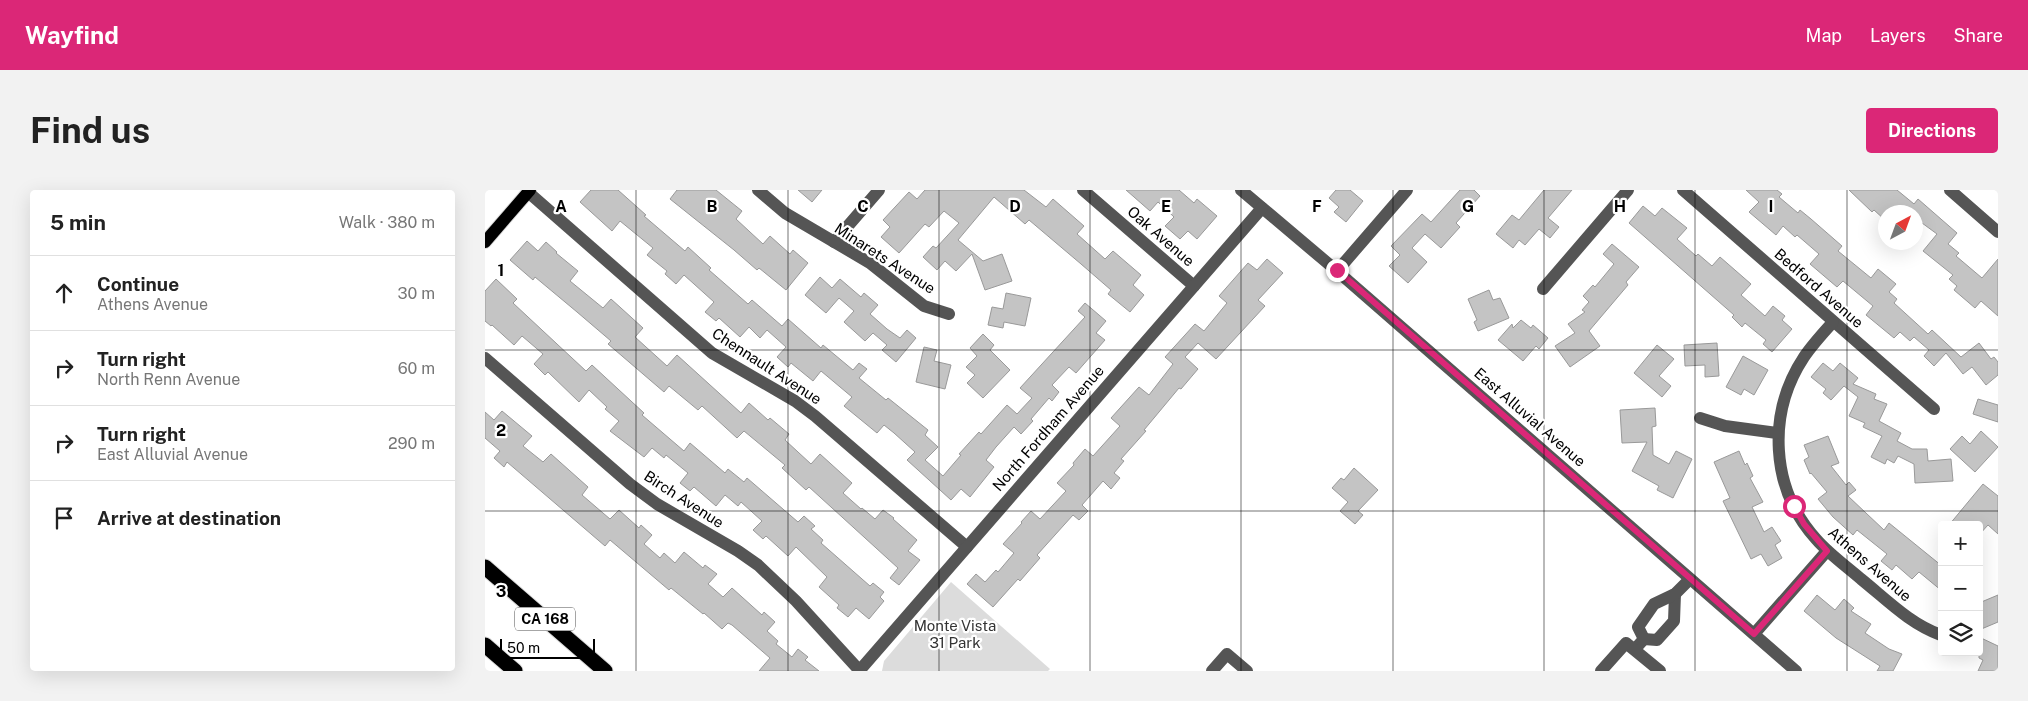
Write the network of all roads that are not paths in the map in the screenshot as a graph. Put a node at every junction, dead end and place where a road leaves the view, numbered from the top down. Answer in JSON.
{"nodes":[{"id":1,"x":758,"y":190,"type":"edge"},
{"id":2,"x":879,"y":190,"type":"edge"},
{"id":3,"x":1083,"y":190,"type":"edge"},
{"id":4,"x":1241,"y":190,"type":"edge"},
{"id":5,"x":1407,"y":190,"type":"edge"},
{"id":6,"x":1628,"y":190,"type":"edge"},
{"id":7,"x":1683,"y":190,"type":"edge"},
{"id":8,"x":1949,"y":190,"type":"edge"},
{"id":9,"x":529,"y":191,"type":"edge"},
{"id":10,"x":1262,"y":208,"type":"junction"},
{"id":11,"x":1998,"y":232,"type":"edge"},
{"id":12,"x":485,"y":242,"type":"edge"},
{"id":13,"x":834,"y":242,"type":"junction"},
{"id":14,"x":1337,"y":270,"type":"junction"},
{"id":15,"x":1194,"y":286,"type":"junction"},
{"id":16,"x":1543,"y":289,"type":"dead end"},
{"id":17,"x":949,"y":314,"type":"dead end"},
{"id":18,"x":1833,"y":322,"type":"junction"},
{"id":19,"x":485,"y":358,"type":"edge"},
{"id":20,"x":1934,"y":409,"type":"dead end"},
{"id":21,"x":1700,"y":418,"type":"dead end"},
{"id":22,"x":1777,"y":433,"type":"junction"},
{"id":23,"x":967,"y":547,"type":"junction"},
{"id":24,"x":1827,"y":551,"type":"junction"},
{"id":25,"x":485,"y":567,"type":"edge"},
{"id":26,"x":1690,"y":579,"type":"junction"},
{"id":27,"x":1675,"y":594,"type":"junction"},
{"id":28,"x":1754,"y":634,"type":"junction"},
{"id":29,"x":1938,"y":634,"type":"edge"},
{"id":30,"x":1643,"y":639,"type":"junction"},
{"id":31,"x":485,"y":645,"type":"edge"},
{"id":32,"x":1635,"y":649,"type":"junction"},
{"id":33,"x":602,"y":668,"type":"edge"},
{"id":34,"x":515,"y":671,"type":"edge"},
{"id":35,"x":860,"y":671,"type":"edge"},
{"id":36,"x":1212,"y":671,"type":"edge"},
{"id":37,"x":1247,"y":671,"type":"edge"},
{"id":38,"x":1601,"y":671,"type":"edge"},
{"id":39,"x":1660,"y":671,"type":"edge"},
{"id":40,"x":1796,"y":671,"type":"edge"}],
"edges":[{"from":1,"to":13,"type":"street","name":"Minarets Avenue"},
{"from":2,"to":13,"type":"street"},
{"from":3,"to":15,"type":"street","name":"Oak Avenue"},
{"from":4,"to":10,"type":"street","name":"East Alluvial Avenue"},
{"from":5,"to":14,"type":"street"},
{"from":6,"to":16,"type":"street"},
{"from":7,"to":18,"type":"street","name":"Bedford Avenue"},
{"from":8,"to":11,"type":"street"},
{"from":9,"to":12,"type":"main road"},
{"from":9,"to":23,"type":"street","name":"Chennault Avenue"},
{"from":10,"to":14,"type":"street","name":"East Alluvial Avenue"},
{"from":10,"to":15,"type":"street","name":"North Fordham Avenue"},
{"from":13,"to":17,"type":"street","name":"Minarets Avenue"},
{"from":14,"to":26,"type":"street","name":"East Alluvial Avenue"},
{"from":15,"to":23,"type":"street","name":"North Fordham Avenue"},
{"from":18,"to":20,"type":"street","name":"Bedford Avenue"},
{"from":18,"to":22,"type":"street","name":"Athens Avenue"},
{"from":19,"to":35,"type":"street","name":"Birch Avenue"},
{"from":21,"to":22,"type":"street"},
{"from":22,"to":24,"type":"street","name":"Athens Avenue"},
{"from":23,"to":35,"type":"street","name":"North Fordham Avenue"},
{"from":24,"to":28,"type":"street"},
{"from":24,"to":29,"type":"street","name":"Athens Avenue"},
{"from":25,"to":33,"type":"highway","number":"CA 168"},
{"from":26,"to":27,"type":"street"},
{"from":26,"to":28,"type":"street","name":"East Alluvial Avenue"},
{"from":27,"to":30,"type":"street"},
{"from":27,"to":30,"type":"street"},
{"from":28,"to":40,"type":"street","name":"East Alluvial Avenue"},
{"from":30,"to":32,"type":"street"},
{"from":31,"to":34,"type":"highway"},
{"from":32,"to":38,"type":"street"},
{"from":32,"to":39,"type":"street"},
{"from":36,"to":37,"type":"street"}]}
